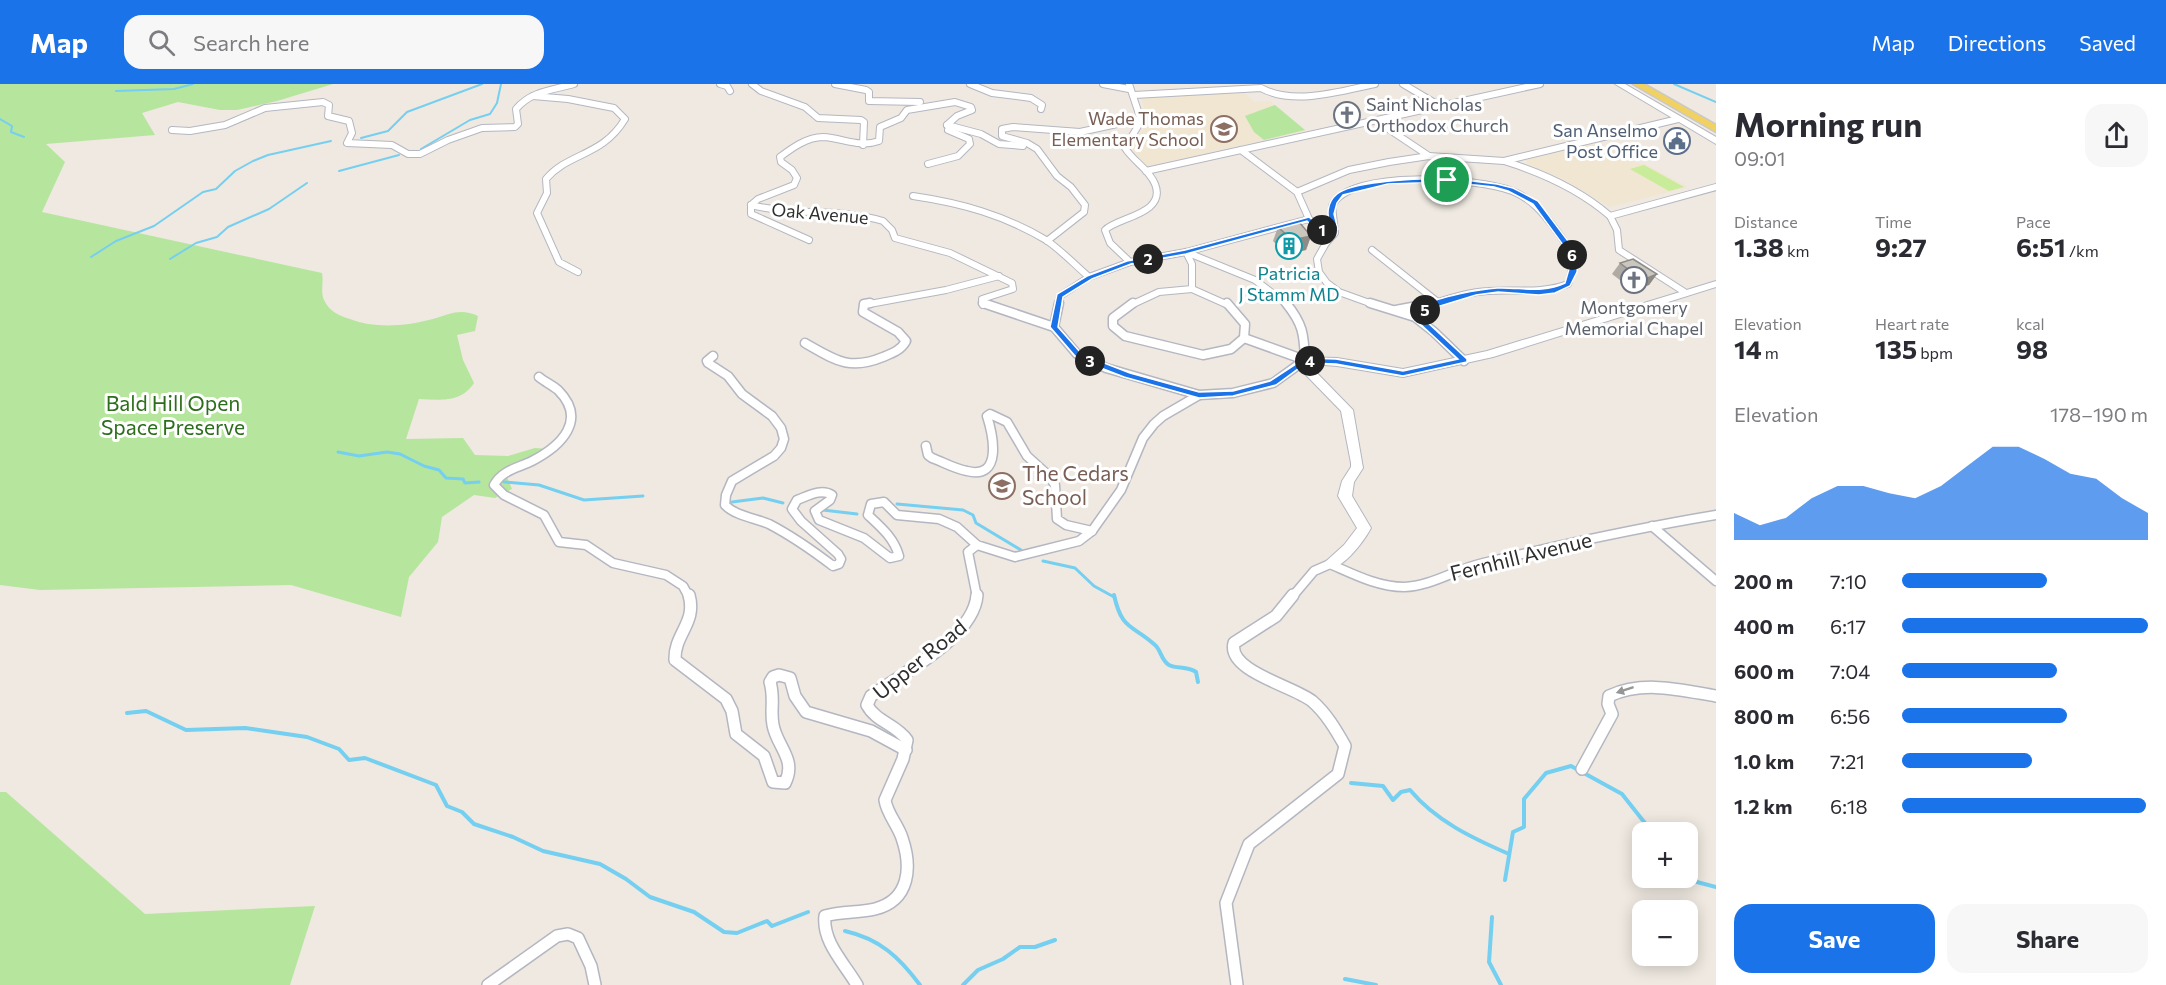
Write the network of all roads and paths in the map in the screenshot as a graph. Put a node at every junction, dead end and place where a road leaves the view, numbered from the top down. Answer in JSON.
{"nodes":[{"id":1,"x":574,"y":84,"type":"edge"},
{"id":2,"x":720,"y":84,"type":"edge"},
{"id":3,"x":752,"y":84,"type":"edge"},
{"id":4,"x":835,"y":84,"type":"edge"},
{"id":5,"x":970,"y":84,"type":"edge"},
{"id":6,"x":1103,"y":84,"type":"edge"},
{"id":7,"x":1375,"y":84,"type":"edge"},
{"id":8,"x":1403,"y":84,"type":"edge"},
{"id":9,"x":1540,"y":84,"type":"edge"},
{"id":10,"x":1619,"y":84,"type":"edge"},
{"id":11,"x":1637,"y":84,"type":"edge"},
{"id":12,"x":1650,"y":84,"type":"edge"},
{"id":13,"x":1260,"y":86,"type":"edge"},
{"id":14,"x":1131,"y":90,"type":"edge"},
{"id":15,"x":730,"y":91,"type":"dead end"},
{"id":16,"x":530,"y":96,"type":"junction"},
{"id":17,"x":955,"y":102,"type":"junction"},
{"id":18,"x":1440,"y":106,"type":"junction"},
{"id":19,"x":1041,"y":109,"type":"dead end"},
{"id":20,"x":1678,"y":118,"type":"junction"},
{"id":21,"x":1140,"y":119,"type":"junction"},
{"id":22,"x":1375,"y":120,"type":"junction"},
{"id":23,"x":1716,"y":121,"type":"edge"},
{"id":24,"x":947,"y":125,"type":"junction"},
{"id":25,"x":1716,"y":129,"type":"edge"},
{"id":26,"x":172,"y":130,"type":"dead end"},
{"id":27,"x":1716,"y":141,"type":"edge"},
{"id":28,"x":1028,"y":144,"type":"junction"},
{"id":29,"x":863,"y":145,"type":"junction"},
{"id":30,"x":1241,"y":150,"type":"junction"},
{"id":31,"x":1429,"y":156,"type":"junction"},
{"id":32,"x":1504,"y":161,"type":"junction"},
{"id":33,"x":928,"y":164,"type":"dead end"},
{"id":34,"x":1146,"y":171,"type":"junction"},
{"id":35,"x":1716,"y":187,"type":"edge"},
{"id":36,"x":1297,"y":192,"type":"junction"},
{"id":37,"x":913,"y":196,"type":"dead end"},
{"id":38,"x":751,"y":205,"type":"junction"},
{"id":39,"x":1610,"y":216,"type":"junction"},
{"id":40,"x":1309,"y":219,"type":"junction"},
{"id":41,"x":1334,"y":229,"type":"junction"},
{"id":42,"x":1320,"y":231,"type":"junction"},
{"id":43,"x":809,"y":240,"type":"dead end"},
{"id":44,"x":1047,"y":241,"type":"junction"},
{"id":45,"x":1326,"y":243,"type":"junction"},
{"id":46,"x":1372,"y":250,"type":"dead end"},
{"id":47,"x":1186,"y":252,"type":"junction"},
{"id":48,"x":1130,"y":262,"type":"junction"},
{"id":49,"x":578,"y":272,"type":"dead end"},
{"id":50,"x":999,"y":276,"type":"junction"},
{"id":51,"x":1089,"y":277,"type":"junction"},
{"id":52,"x":1716,"y":284,"type":"edge"},
{"id":53,"x":1192,"y":290,"type":"junction"},
{"id":54,"x":1686,"y":293,"type":"junction"},
{"id":55,"x":1439,"y":303,"type":"junction"},
{"id":56,"x":1427,"y":307,"type":"junction"},
{"id":57,"x":1396,"y":310,"type":"junction"},
{"id":58,"x":1421,"y":321,"type":"junction"},
{"id":59,"x":1054,"y":327,"type":"junction"},
{"id":60,"x":1245,"y":335,"type":"junction"},
{"id":61,"x":805,"y":343,"type":"dead end"},
{"id":62,"x":713,"y":356,"type":"dead end"},
{"id":63,"x":1305,"y":360,"type":"junction"},
{"id":64,"x":1464,"y":360,"type":"junction"},
{"id":65,"x":539,"y":377,"type":"dead end"},
{"id":66,"x":1199,"y":395,"type":"junction"},
{"id":67,"x":926,"y":446,"type":"dead end"},
{"id":68,"x":1716,"y":516,"type":"edge"},
{"id":69,"x":1652,"y":525,"type":"junction"},
{"id":70,"x":1092,"y":531,"type":"junction"},
{"id":71,"x":977,"y":544,"type":"junction"},
{"id":72,"x":1330,"y":564,"type":"junction"},
{"id":73,"x":1714,"y":579,"type":"edge"},
{"id":74,"x":1716,"y":696,"type":"edge"},
{"id":75,"x":906,"y":750,"type":"junction"},
{"id":76,"x":1582,"y":769,"type":"dead end"},
{"id":77,"x":488,"y":985,"type":"edge"},
{"id":78,"x":595,"y":985,"type":"edge"},
{"id":79,"x":857,"y":985,"type":"edge"},
{"id":80,"x":1237,"y":985,"type":"edge"}],
"edges":[{"from":1,"to":16,"type":"street"},
{"from":2,"to":15,"type":"street"},
{"from":3,"to":29,"type":"street"},
{"from":4,"to":17,"type":"street"},
{"from":5,"to":19,"type":"street"},
{"from":6,"to":14,"type":"street"},
{"from":7,"to":13,"type":"street"},
{"from":8,"to":18,"type":"street"},
{"from":9,"to":18,"type":"street"},
{"from":10,"to":20,"type":"street"},
{"from":11,"to":25,"type":"main road"},
{"from":12,"to":23,"type":"main road"},
{"from":13,"to":14,"type":"street"},
{"from":14,"to":21,"type":"street"},
{"from":16,"to":26,"type":"street"},
{"from":16,"to":49,"type":"street"},
{"from":17,"to":24,"type":"street"},
{"from":17,"to":29,"type":"street"},
{"from":18,"to":22,"type":"street"},
{"from":20,"to":27,"type":"street"},
{"from":20,"to":32,"type":"street"},
{"from":21,"to":28,"type":"street"},
{"from":21,"to":34,"type":"street"},
{"from":22,"to":30,"type":"street"},
{"from":22,"to":31,"type":"street"},
{"from":24,"to":28,"type":"street"},
{"from":24,"to":33,"type":"street"},
{"from":28,"to":44,"type":"street"},
{"from":29,"to":38,"type":"street","name":"Oak Avenue"},
{"from":30,"to":34,"type":"street"},
{"from":30,"to":36,"type":"street"},
{"from":31,"to":32,"type":"street"},
{"from":31,"to":36,"type":"street"},
{"from":32,"to":39,"type":"street"},
{"from":34,"to":48,"type":"street"},
{"from":35,"to":39,"type":"street"},
{"from":36,"to":40,"type":"street"},
{"from":37,"to":44,"type":"street"},
{"from":38,"to":43,"type":"street"},
{"from":38,"to":50,"type":"street","name":"Oak Avenue"},
{"from":39,"to":54,"type":"street"},
{"from":40,"to":42,"type":"street"},
{"from":40,"to":47,"type":"street"},
{"from":41,"to":42,"type":"street"},
{"from":41,"to":45,"type":"street"},
{"from":41,"to":55,"type":"street"},
{"from":42,"to":45,"type":"street"},
{"from":44,"to":51,"type":"street"},
{"from":45,"to":57,"type":"street"},
{"from":46,"to":55,"type":"street"},
{"from":47,"to":48,"type":"street"},
{"from":47,"to":53,"type":"street"},
{"from":47,"to":63,"type":"street"},
{"from":48,"to":51,"type":"street"},
{"from":50,"to":59,"type":"street"},
{"from":50,"to":61,"type":"street"},
{"from":51,"to":59,"type":"street"},
{"from":52,"to":54,"type":"street"},
{"from":53,"to":60,"type":"street"},
{"from":53,"to":60,"type":"street"},
{"from":54,"to":64,"type":"street"},
{"from":55,"to":56,"type":"street"},
{"from":56,"to":57,"type":"street"},
{"from":56,"to":58,"type":"street"},
{"from":57,"to":58,"type":"street"},
{"from":58,"to":64,"type":"street"},
{"from":59,"to":66,"type":"street"},
{"from":60,"to":63,"type":"street"},
{"from":62,"to":71,"type":"street"},
{"from":63,"to":64,"type":"street"},
{"from":63,"to":66,"type":"street"},
{"from":63,"to":72,"type":"street"},
{"from":65,"to":75,"type":"street"},
{"from":66,"to":70,"type":"street"},
{"from":67,"to":70,"type":"street"},
{"from":68,"to":69,"type":"street","name":"Fernhill Avenue"},
{"from":69,"to":72,"type":"street","name":"Fernhill Avenue"},
{"from":69,"to":73,"type":"street"},
{"from":70,"to":71,"type":"street"},
{"from":71,"to":75,"type":"street","name":"Upper Road"},
{"from":72,"to":80,"type":"street"},
{"from":74,"to":76,"type":"street","one_way":true},
{"from":75,"to":79,"type":"street"},
{"from":77,"to":78,"type":"street"}]}
